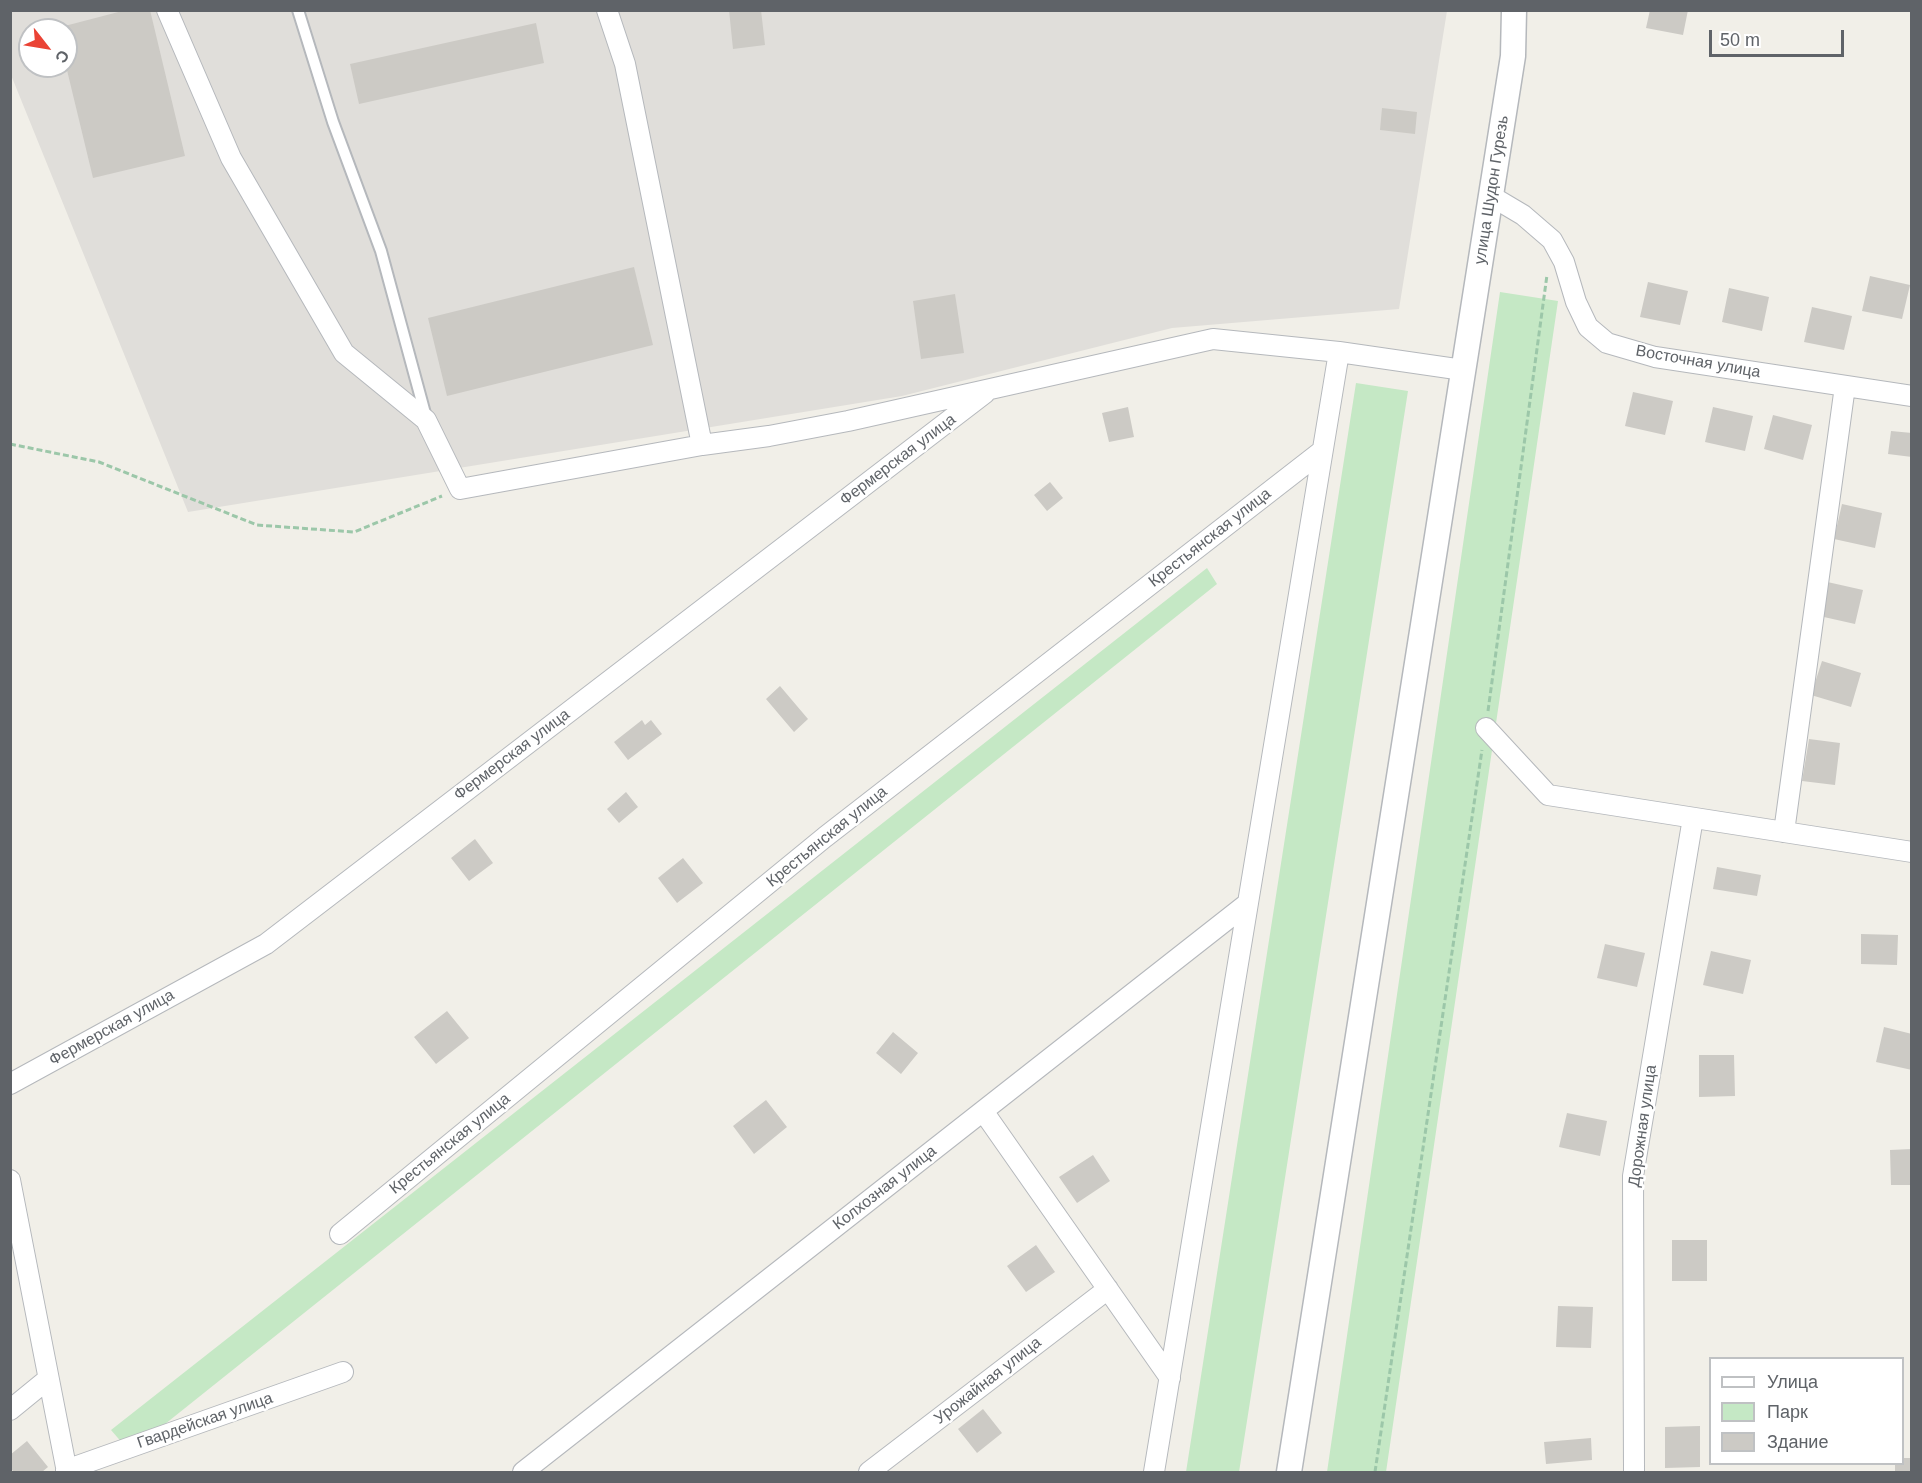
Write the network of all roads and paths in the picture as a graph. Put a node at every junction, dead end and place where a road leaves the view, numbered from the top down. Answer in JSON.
{"nodes":[{"id":1,"x":167,"y":10,"type":"edge"},
{"id":2,"x":298,"y":10,"type":"edge"},
{"id":3,"x":607,"y":10,"type":"edge"},
{"id":4,"x":1514,"y":10,"type":"edge"},
{"id":5,"x":1491,"y":196,"type":"junction"},
{"id":6,"x":1552,"y":240,"type":"junction"},
{"id":7,"x":1339,"y":352,"type":"junction"},
{"id":8,"x":1463,"y":370,"type":"junction"},
{"id":9,"x":1845,"y":386,"type":"junction"},
{"id":10,"x":989,"y":389,"type":"junction"},
{"id":11,"x":1911,"y":396,"type":"edge"},
{"id":12,"x":426,"y":420,"type":"junction"},
{"id":13,"x":10,"y":444,"type":"edge"},
{"id":14,"x":702,"y":445,"type":"junction"},
{"id":15,"x":1322,"y":451,"type":"junction"},
{"id":16,"x":460,"y":489,"type":"junction"},
{"id":17,"x":1486,"y":728,"type":"junction"},
{"id":18,"x":1693,"y":818,"type":"junction"},
{"id":19,"x":1784,"y":832,"type":"junction"},
{"id":20,"x":1911,"y":852,"type":"edge"},
{"id":21,"x":1248,"y":903,"type":"junction"},
{"id":22,"x":10,"y":1084,"type":"edge"},
{"id":23,"x":984,"y":1111,"type":"junction"},
{"id":24,"x":10,"y":1180,"type":"edge"},
{"id":25,"x":340,"y":1234,"type":"dead end"},
{"id":26,"x":1108,"y":1288,"type":"junction"},
{"id":27,"x":343,"y":1372,"type":"dead end"},
{"id":28,"x":48,"y":1378,"type":"junction"},
{"id":29,"x":1170,"y":1378,"type":"junction"},
{"id":30,"x":10,"y":1410,"type":"edge"},
{"id":31,"x":66,"y":1471,"type":"edge"},
{"id":32,"x":523,"y":1473,"type":"edge"},
{"id":33,"x":869,"y":1473,"type":"edge"},
{"id":34,"x":1154,"y":1473,"type":"edge"},
{"id":35,"x":1289,"y":1473,"type":"edge"},
{"id":36,"x":1376,"y":1473,"type":"edge"},
{"id":37,"x":1634,"y":1473,"type":"edge"}],
"edges":[{"from":1,"to":12,"type":"street"},
{"from":2,"to":12,"type":"lane"},
{"from":3,"to":14,"type":"street"},
{"from":4,"to":5,"type":"street","name":"улица Шудон Гурезь"},
{"from":5,"to":6,"type":"street","name":"Восточная улица"},
{"from":5,"to":8,"type":"street","name":"улица Шудон Гурезь"},
{"from":6,"to":9,"type":"street","name":"Восточная улица"},
{"from":6,"to":17,"type":"path"},
{"from":7,"to":8,"type":"street"},
{"from":7,"to":10,"type":"street"},
{"from":7,"to":15,"type":"street"},
{"from":8,"to":35,"type":"street","name":"улица Шудон Гурезь"},
{"from":9,"to":11,"type":"street","name":"Восточная улица"},
{"from":9,"to":19,"type":"street"},
{"from":10,"to":14,"type":"street"},
{"from":10,"to":22,"type":"street","name":"Фермерская улица"},
{"from":12,"to":16,"type":"street"},
{"from":13,"to":16,"type":"path"},
{"from":14,"to":16,"type":"street"},
{"from":15,"to":21,"type":"street"},
{"from":15,"to":25,"type":"street","name":"Крестьянская улица"},
{"from":17,"to":18,"type":"street"},
{"from":17,"to":36,"type":"path"},
{"from":18,"to":19,"type":"street"},
{"from":18,"to":37,"type":"street","name":"Дорожная улица"},
{"from":19,"to":20,"type":"street"},
{"from":21,"to":23,"type":"street","name":"Колхозная улица"},
{"from":21,"to":29,"type":"street"},
{"from":23,"to":26,"type":"street"},
{"from":23,"to":32,"type":"street","name":"Колхозная улица"},
{"from":24,"to":28,"type":"street"},
{"from":26,"to":29,"type":"street"},
{"from":26,"to":33,"type":"street","name":"Урожайная улица"},
{"from":27,"to":31,"type":"street","name":"Гвардейская улица"},
{"from":28,"to":30,"type":"street"},
{"from":28,"to":31,"type":"street"},
{"from":29,"to":34,"type":"street"}]}
